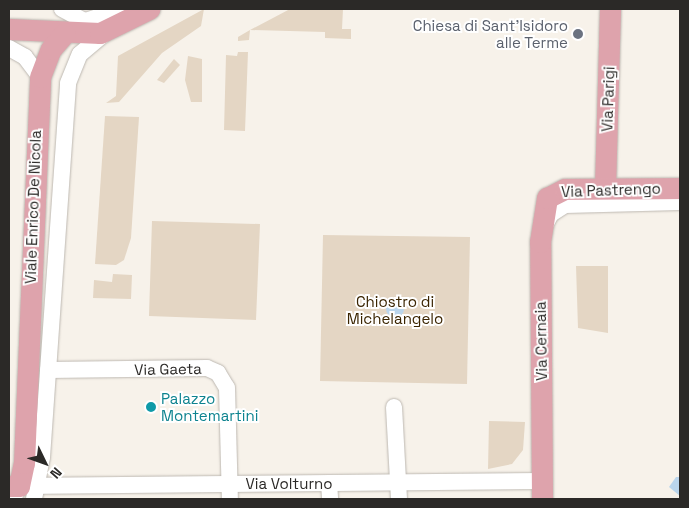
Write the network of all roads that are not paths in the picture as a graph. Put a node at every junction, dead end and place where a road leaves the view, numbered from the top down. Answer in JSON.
{"nodes":[{"id":1,"x":63,"y":9,"type":"edge"},
{"id":2,"x":120,"y":9,"type":"edge"},
{"id":3,"x":149,"y":9,"type":"edge"},
{"id":4,"x":610,"y":9,"type":"edge"},
{"id":5,"x":9,"y":29,"type":"edge"},
{"id":6,"x":110,"y":30,"type":"junction"},
{"id":7,"x":65,"y":33,"type":"junction"},
{"id":8,"x":9,"y":48,"type":"edge"},
{"id":9,"x":40,"y":77,"type":"junction"},
{"id":10,"x":605,"y":188,"type":"junction"},
{"id":11,"x":680,"y":188,"type":"edge"},
{"id":12,"x":546,"y":201,"type":"joint"},
{"id":13,"x":680,"y":202,"type":"edge"},
{"id":14,"x":540,"y":242,"type":"junction"},
{"id":15,"x":48,"y":370,"type":"junction"},
{"id":16,"x":394,"y":407,"type":"dead end"},
{"id":17,"x":398,"y":483,"type":"junction"},
{"id":18,"x":542,"y":490,"type":"edge"},
{"id":19,"x":22,"y":491,"type":"edge"},
{"id":20,"x":330,"y":491,"type":"edge"},
{"id":21,"x":230,"y":492,"type":"edge"},
{"id":22,"x":398,"y":499,"type":"edge"}],
"edges":[{"from":1,"to":2,"type":"street"},
{"from":3,"to":6,"type":"main road"},
{"from":4,"to":10,"type":"main road","name":"Via Parigi"},
{"from":5,"to":7,"type":"main road"},
{"from":6,"to":7,"type":"main road"},
{"from":6,"to":15,"type":"street","name":"Viale Enrico De Nicola"},
{"from":7,"to":9,"type":"main road","name":"Viale Enrico De Nicola"},
{"from":8,"to":9,"type":"street"},
{"from":9,"to":19,"type":"main road","name":"Viale Enrico De Nicola"},
{"from":10,"to":11,"type":"main road","name":"Via Pastrengo"},
{"from":10,"to":12,"type":"main road","name":"Via Pastrengo"},
{"from":12,"to":14,"type":"main road","name":"Via Cernaia"},
{"from":13,"to":14,"type":"street","name":"Via Pastrengo"},
{"from":14,"to":18,"type":"main road","name":"Via Cernaia"},
{"from":15,"to":19,"type":"street","name":"Viale Enrico De Nicola"},
{"from":15,"to":21,"type":"street","name":"Via Gaeta"},
{"from":16,"to":17,"type":"street"},
{"from":17,"to":18,"type":"street","name":"Via Volturno"},
{"from":17,"to":20,"type":"street","name":"Via Volturno"},
{"from":17,"to":22,"type":"street"},
{"from":19,"to":21,"type":"street","name":"Via Volturno"},
{"from":20,"to":21,"type":"street","name":"Via Volturno"}]}
